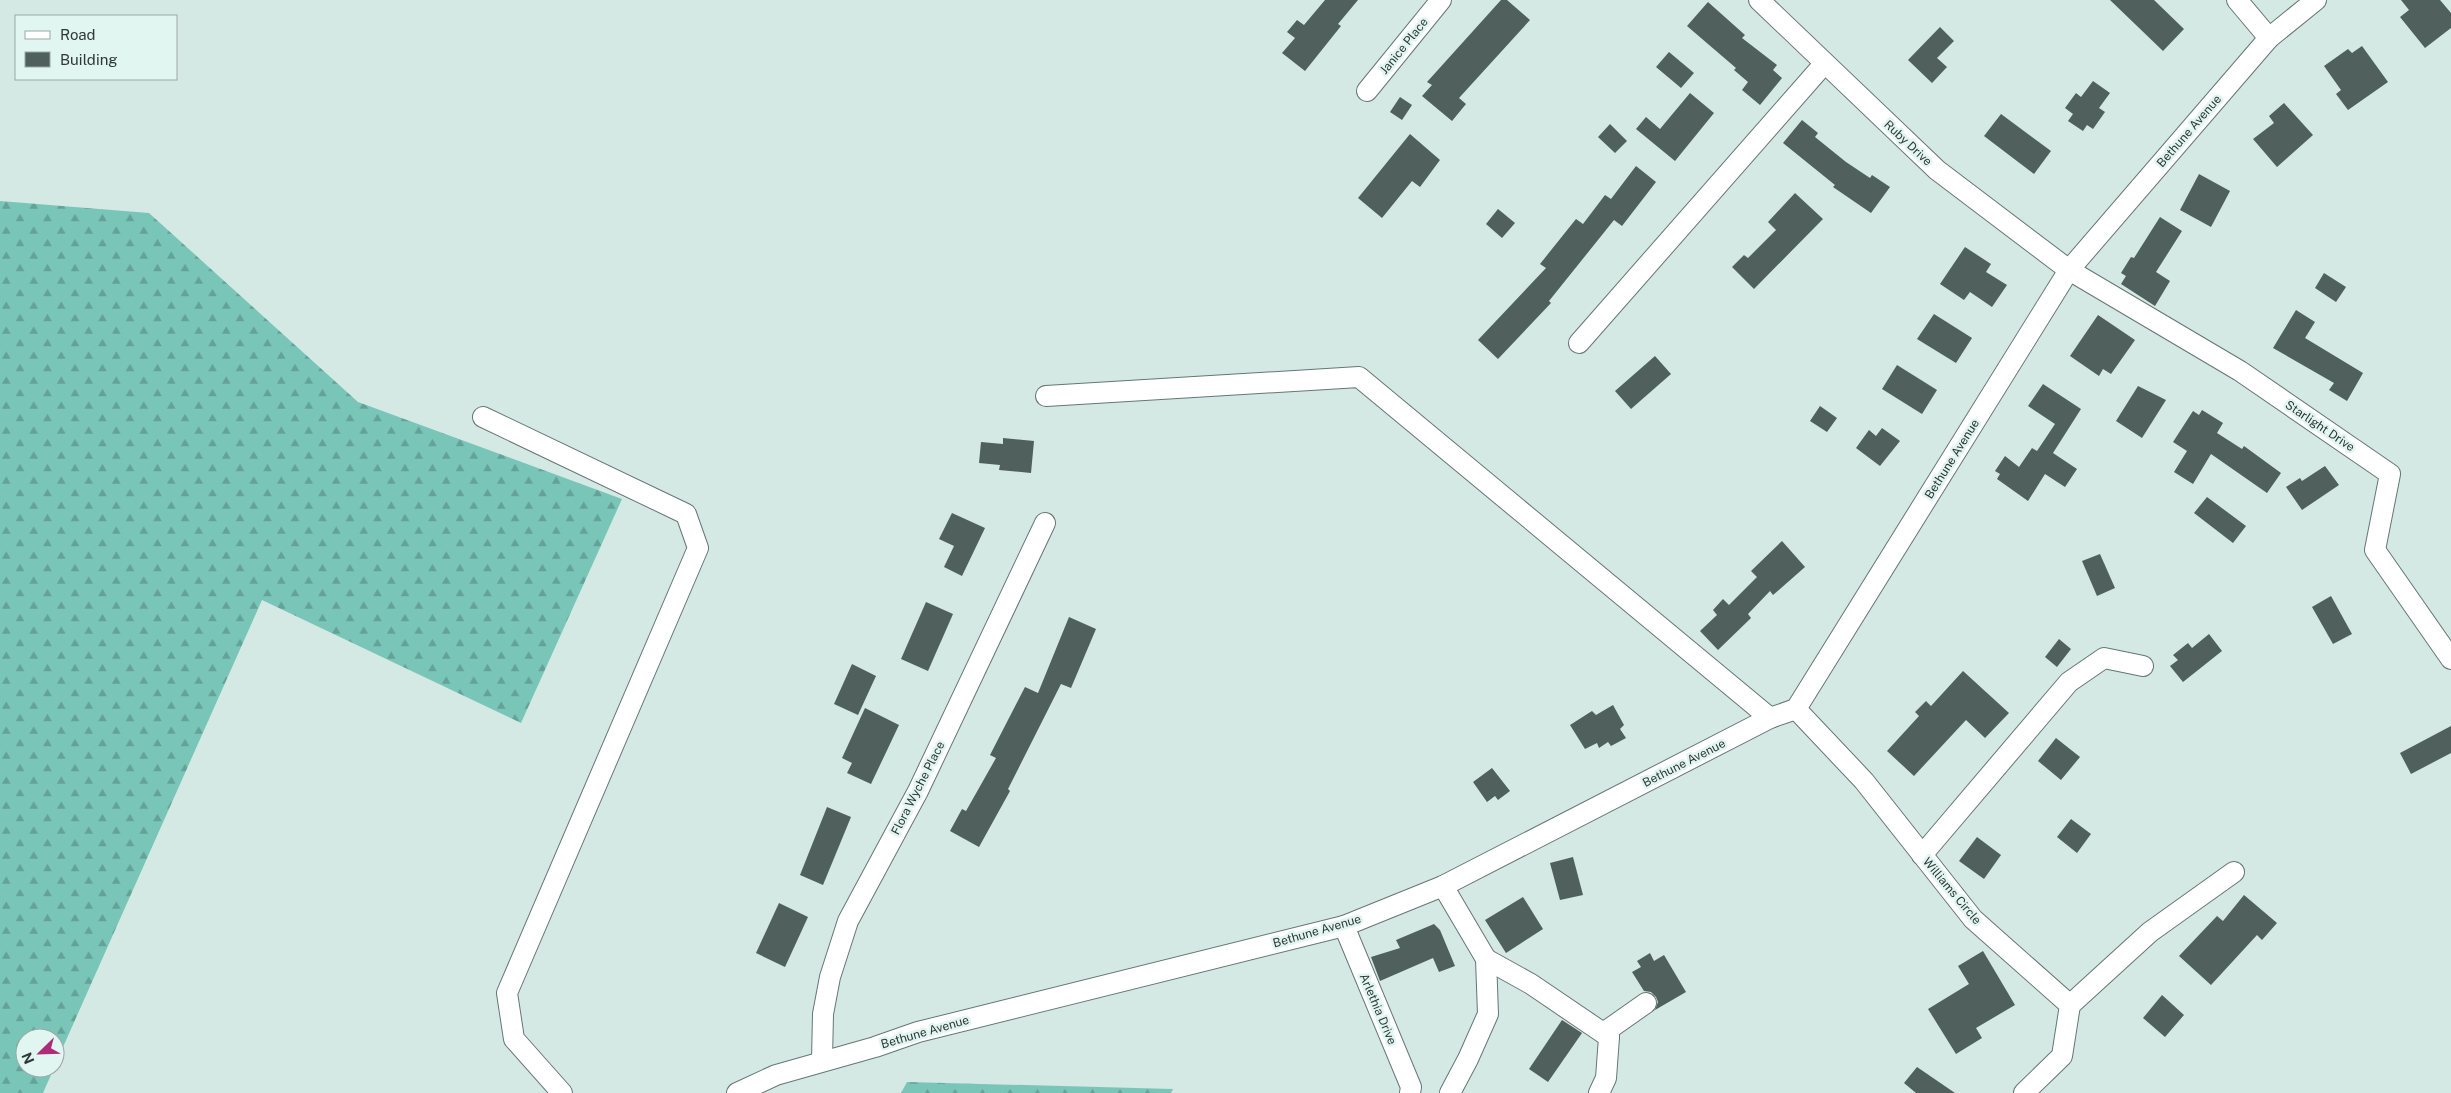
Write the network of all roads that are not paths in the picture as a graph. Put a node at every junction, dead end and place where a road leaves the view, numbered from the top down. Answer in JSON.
{"nodes":[{"id":1,"x":1441,"y":0,"type":"edge"},
{"id":2,"x":1759,"y":0,"type":"edge"},
{"id":3,"x":2237,"y":0,"type":"edge"},
{"id":4,"x":2316,"y":0,"type":"edge"},
{"id":5,"x":2269,"y":38,"type":"junction"},
{"id":6,"x":1824,"y":64,"type":"junction"},
{"id":7,"x":1368,"y":91,"type":"dead end"},
{"id":8,"x":2069,"y":270,"type":"junction"},
{"id":9,"x":1579,"y":342,"type":"dead end"},
{"id":10,"x":1046,"y":396,"type":"dead end"},
{"id":11,"x":483,"y":417,"type":"dead end"},
{"id":12,"x":1046,"y":523,"type":"dead end"},
{"id":13,"x":2451,"y":659,"type":"edge"},
{"id":14,"x":2143,"y":666,"type":"dead end"},
{"id":15,"x":1796,"y":710,"type":"junction"},
{"id":16,"x":1770,"y":718,"type":"junction"},
{"id":17,"x":1922,"y":855,"type":"junction"},
{"id":18,"x":2234,"y":872,"type":"dead end"},
{"id":19,"x":1443,"y":886,"type":"junction"},
{"id":20,"x":1344,"y":926,"type":"junction"},
{"id":21,"x":1486,"y":959,"type":"junction"},
{"id":22,"x":1646,"y":1003,"type":"dead end"},
{"id":23,"x":2070,"y":1004,"type":"junction"},
{"id":24,"x":1609,"y":1037,"type":"junction"},
{"id":25,"x":822,"y":1060,"type":"junction"},
{"id":26,"x":562,"y":1093,"type":"edge"},
{"id":27,"x":736,"y":1093,"type":"edge"},
{"id":28,"x":1410,"y":1093,"type":"edge"},
{"id":29,"x":1450,"y":1093,"type":"edge"},
{"id":30,"x":1599,"y":1093,"type":"edge"},
{"id":31,"x":2024,"y":1093,"type":"edge"}],
"edges":[{"from":1,"to":7,"type":"street","name":"Janice Place"},
{"from":2,"to":6,"type":"street","name":"Ruby Drive"},
{"from":3,"to":5,"type":"street"},
{"from":4,"to":5,"type":"street","name":"Bethune Avenue"},
{"from":5,"to":8,"type":"street","name":"Bethune Avenue"},
{"from":6,"to":8,"type":"street","name":"Ruby Drive"},
{"from":6,"to":9,"type":"street"},
{"from":8,"to":13,"type":"street","name":"Starlight Drive"},
{"from":8,"to":15,"type":"street","name":"Bethune Avenue"},
{"from":10,"to":16,"type":"street"},
{"from":11,"to":26,"type":"street"},
{"from":12,"to":25,"type":"street","name":"Flora Wyche Place"},
{"from":14,"to":17,"type":"street"},
{"from":15,"to":16,"type":"street","name":"Bethune Avenue"},
{"from":15,"to":17,"type":"street","name":"Williams Circle"},
{"from":16,"to":19,"type":"street","name":"Bethune Avenue"},
{"from":17,"to":23,"type":"street","name":"Williams Circle"},
{"from":18,"to":23,"type":"street"},
{"from":19,"to":20,"type":"street","name":"Bethune Avenue"},
{"from":19,"to":21,"type":"street"},
{"from":20,"to":25,"type":"street","name":"Bethune Avenue"},
{"from":20,"to":28,"type":"street","name":"Arlethia Drive"},
{"from":21,"to":24,"type":"street"},
{"from":21,"to":29,"type":"street"},
{"from":22,"to":24,"type":"street"},
{"from":23,"to":31,"type":"street"},
{"from":24,"to":30,"type":"street"},
{"from":25,"to":27,"type":"street","name":"Bethune Avenue"}]}
